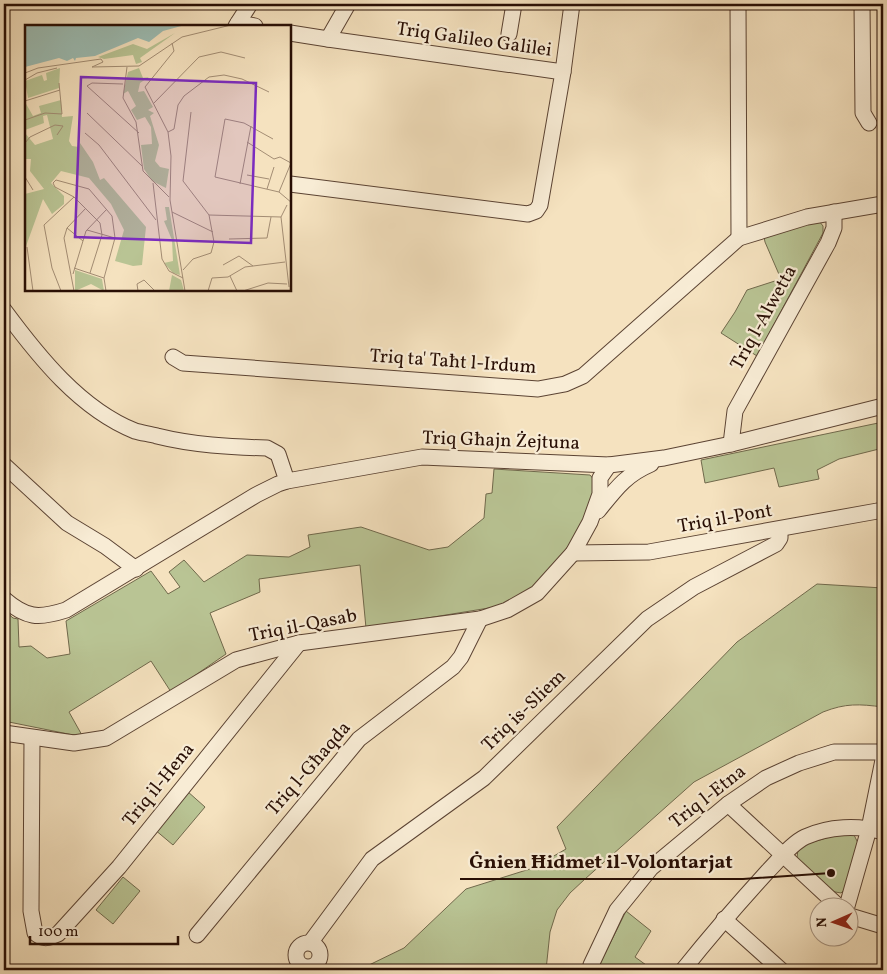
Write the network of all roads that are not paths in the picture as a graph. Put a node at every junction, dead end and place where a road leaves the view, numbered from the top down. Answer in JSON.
{"nodes":[{"id":1,"x":250,"y":4,"type":"edge"},
{"id":2,"x":348,"y":4,"type":"edge"},
{"id":3,"x":514,"y":4,"type":"edge"},
{"id":4,"x":572,"y":4,"type":"edge"},
{"id":5,"x":738,"y":4,"type":"edge"},
{"id":6,"x":862,"y":4,"type":"edge"},
{"id":7,"x":237,"y":25,"type":"edge"},
{"id":8,"x":291,"y":32,"type":"edge"},
{"id":9,"x":508,"y":34,"type":"dead end"},
{"id":10,"x":328,"y":39,"type":"junction"},
{"id":11,"x":563,"y":72,"type":"junction"},
{"id":12,"x":870,"y":123,"type":"dead end"},
{"id":13,"x":291,"y":184,"type":"edge"},
{"id":14,"x":883,"y":204,"type":"edge"},
{"id":15,"x":834,"y":212,"type":"junction"},
{"id":16,"x":739,"y":238,"type":"junction"},
{"id":17,"x":4,"y":310,"type":"edge"},
{"id":18,"x":173,"y":357,"type":"dead end"},
{"id":19,"x":883,"y":406,"type":"edge"},
{"id":20,"x":731,"y":444,"type":"junction"},
{"id":21,"x":664,"y":458,"type":"junction"},
{"id":22,"x":4,"y":464,"type":"edge"},
{"id":23,"x":614,"y":464,"type":"junction"},
{"id":24,"x":628,"y":477,"type":"junction"},
{"id":25,"x":287,"y":481,"type":"junction"},
{"id":26,"x":883,"y":510,"type":"edge"},
{"id":27,"x":590,"y":522,"type":"junction"},
{"id":28,"x":780,"y":530,"type":"junction"},
{"id":29,"x":573,"y":553,"type":"junction"},
{"id":30,"x":136,"y":568,"type":"junction"},
{"id":31,"x":4,"y":599,"type":"edge"},
{"id":32,"x":480,"y":619,"type":"junction"},
{"id":33,"x":299,"y":643,"type":"junction"},
{"id":34,"x":4,"y":733,"type":"edge"},
{"id":35,"x":32,"y":738,"type":"junction"},
{"id":36,"x":883,"y":752,"type":"edge"},
{"id":37,"x":883,"y":760,"type":"edge"},
{"id":38,"x":728,"y":804,"type":"junction"},
{"id":39,"x":876,"y":831,"type":"edge"},
{"id":40,"x":782,"y":856,"type":"junction"},
{"id":41,"x":827,"y":896,"type":"edge"},
{"id":42,"x":851,"y":896,"type":"edge"},
{"id":43,"x":724,"y":919,"type":"junction"},
{"id":44,"x":860,"y":919,"type":"edge"},
{"id":45,"x":883,"y":926,"type":"edge"},
{"id":46,"x":197,"y":935,"type":"dead end"},
{"id":47,"x":310,"y":943,"type":"dead end"},
{"id":48,"x":590,"y":970,"type":"edge"},
{"id":49,"x":683,"y":970,"type":"edge"},
{"id":50,"x":781,"y":970,"type":"edge"}],
"edges":[{"from":1,"to":7,"type":"street"},
{"from":2,"to":10,"type":"street"},
{"from":3,"to":9,"type":"street"},
{"from":4,"to":11,"type":"street"},
{"from":5,"to":16,"type":"street"},
{"from":6,"to":12,"type":"street"},
{"from":8,"to":10,"type":"street","name":"Triq Galileo Galilei"},
{"from":10,"to":11,"type":"street","name":"Triq Galileo Galilei"},
{"from":11,"to":13,"type":"street"},
{"from":14,"to":15,"type":"street","name":"Triq ta' Taħt l-Irdum"},
{"from":15,"to":16,"type":"street","name":"Triq ta' Taħt l-Irdum"},
{"from":15,"to":20,"type":"street","name":"Triq l-Alwetta"},
{"from":16,"to":18,"type":"street","name":"Triq ta' Taħt l-Irdum"},
{"from":17,"to":25,"type":"street"},
{"from":19,"to":20,"type":"street","name":"Triq Għajn Żejtuna"},
{"from":20,"to":21,"type":"street","name":"Triq Għajn Żejtuna"},
{"from":21,"to":23,"type":"street","name":"Triq Għajn Żejtuna"},
{"from":21,"to":24,"type":"street","name":"Triq il-Qasab"},
{"from":22,"to":30,"type":"street"},
{"from":23,"to":24,"type":"street"},
{"from":23,"to":25,"type":"street","name":"Triq Għajn Żejtuna"},
{"from":23,"to":27,"type":"street","name":"Triq il-Qasab"},
{"from":24,"to":27,"type":"street","name":"Triq il-Qasab"},
{"from":25,"to":30,"type":"street","name":"Triq Għajn Żejtuna"},
{"from":26,"to":28,"type":"street","name":"Triq il-Pont"},
{"from":27,"to":29,"type":"street","name":"Triq il-Qasab"},
{"from":28,"to":29,"type":"street","name":"Triq il-Pont"},
{"from":28,"to":47,"type":"street","name":"Triq is-Sliem"},
{"from":29,"to":32,"type":"street","name":"Triq il-Qasab"},
{"from":30,"to":31,"type":"street","name":"Triq Għajn Żejtuna"},
{"from":32,"to":33,"type":"street","name":"Triq il-Qasab"},
{"from":32,"to":46,"type":"street","name":"Triq l-Għaqda"},
{"from":33,"to":35,"type":"street","name":"Triq il-Qasab"},
{"from":33,"to":35,"type":"street","name":"Triq il-Hena"},
{"from":34,"to":35,"type":"street","name":"Triq il-Qasab"},
{"from":36,"to":38,"type":"street","name":"Triq l-Etna"},
{"from":37,"to":39,"type":"street"},
{"from":38,"to":40,"type":"street"},
{"from":38,"to":48,"type":"street","name":"Triq l-Etna"},
{"from":39,"to":40,"type":"street"},
{"from":39,"to":42,"type":"street"},
{"from":40,"to":41,"type":"street"},
{"from":40,"to":43,"type":"street"},
{"from":43,"to":49,"type":"street"},
{"from":43,"to":50,"type":"street"},
{"from":44,"to":45,"type":"street"}]}
